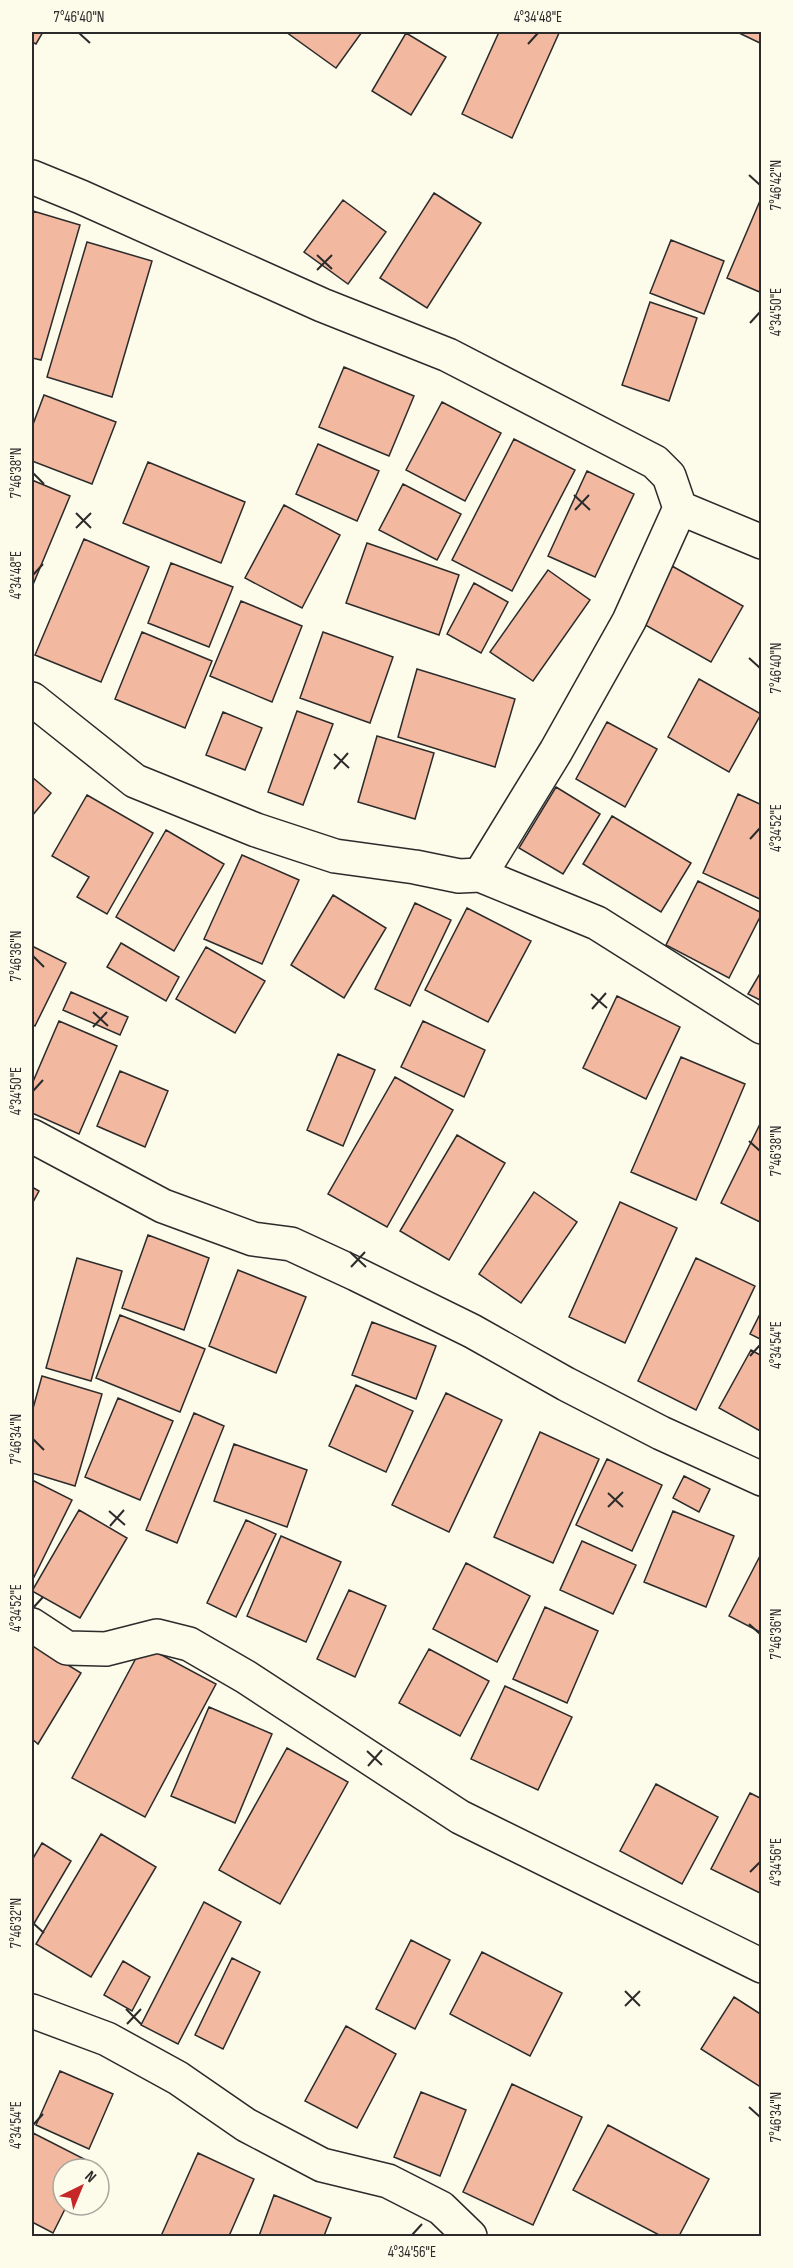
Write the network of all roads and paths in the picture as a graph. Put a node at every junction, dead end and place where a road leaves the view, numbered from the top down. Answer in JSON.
{"nodes":[{"id":1,"x":32,"y":177,"type":"edge"},
{"id":2,"x":680,"y":508,"type":"junction"},
{"id":3,"x":762,"y":542,"type":"edge"},
{"id":4,"x":32,"y":699,"type":"edge"},
{"id":5,"x":480,"y":875,"type":"junction"},
{"id":6,"x":762,"y":1027,"type":"edge"},
{"id":7,"x":32,"y":1136,"type":"edge"},
{"id":8,"x":762,"y":1479,"type":"edge"},
{"id":9,"x":32,"y":1625,"type":"edge"},
{"id":10,"x":762,"y":1966,"type":"edge"},
{"id":11,"x":32,"y":2011,"type":"edge"},
{"id":12,"x":470,"y":2236,"type":"edge"}],
"edges":[{"from":1,"to":2,"type":"street"},
{"from":2,"to":3,"type":"street"},
{"from":2,"to":5,"type":"street"},
{"from":4,"to":5,"type":"street"},
{"from":5,"to":6,"type":"street"},
{"from":7,"to":8,"type":"street"},
{"from":9,"to":10,"type":"street"},
{"from":11,"to":12,"type":"street"}]}
